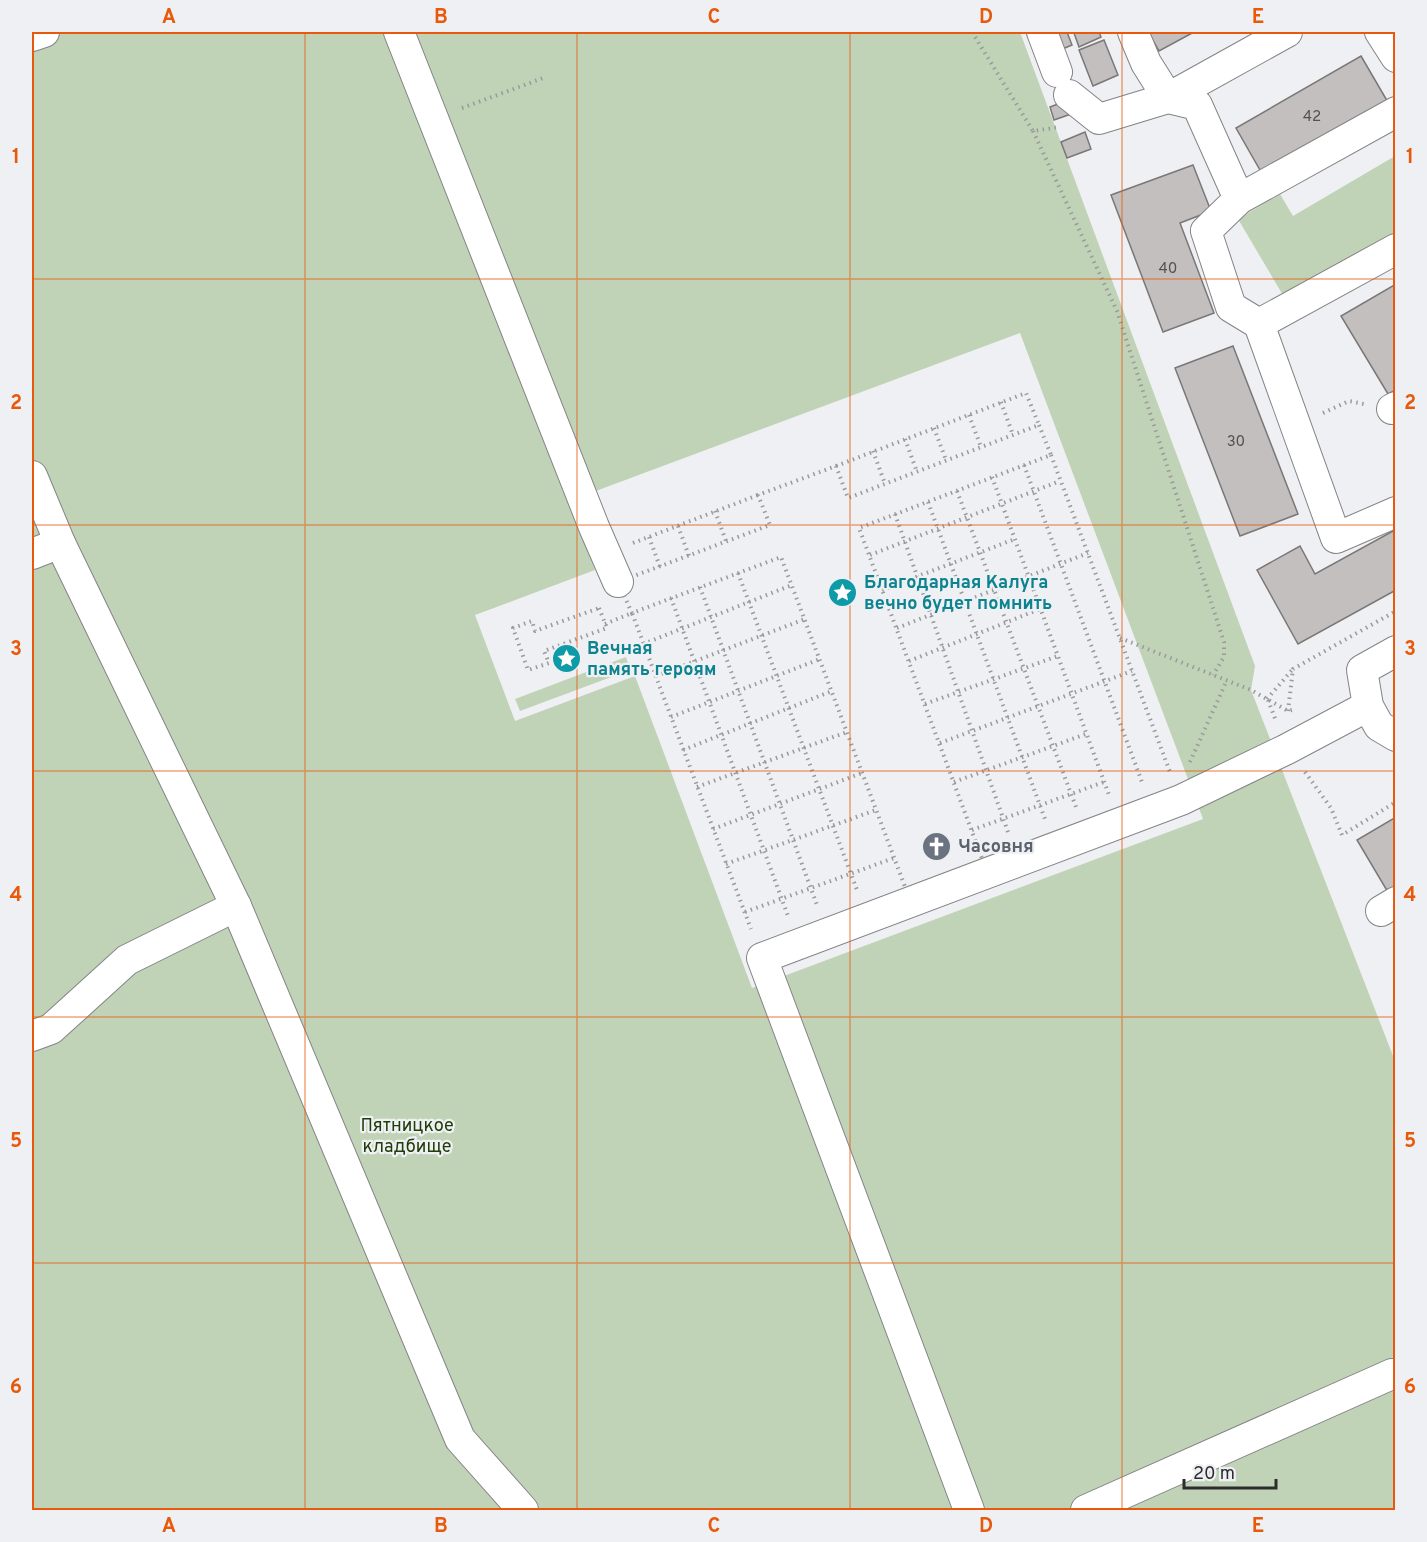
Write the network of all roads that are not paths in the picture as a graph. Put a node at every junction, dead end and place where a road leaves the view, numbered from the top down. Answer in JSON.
{"nodes":[{"id":1,"x":44,"y":32,"type":"edge"},
{"id":2,"x":399,"y":32,"type":"edge"},
{"id":3,"x":1042,"y":32,"type":"edge"},
{"id":4,"x":1132,"y":32,"type":"edge"},
{"id":5,"x":1287,"y":32,"type":"edge"},
{"id":6,"x":1380,"y":32,"type":"edge"},
{"id":7,"x":32,"y":36,"type":"edge"},
{"id":8,"x":1395,"y":57,"type":"edge"},
{"id":9,"x":1168,"y":98,"type":"junction"},
{"id":10,"x":1395,"y":112,"type":"edge"},
{"id":11,"x":1239,"y":199,"type":"junction"},
{"id":12,"x":1395,"y":249,"type":"edge"},
{"id":13,"x":1259,"y":324,"type":"junction"},
{"id":14,"x":32,"y":476,"type":"edge"},
{"id":15,"x":1395,"y":512,"type":"edge"},
{"id":16,"x":60,"y":543,"type":"junction"},
{"id":17,"x":32,"y":554,"type":"edge"},
{"id":18,"x":618,"y":582,"type":"road end"},
{"id":19,"x":1395,"y":651,"type":"edge"},
{"id":20,"x":1368,"y":706,"type":"junction"},
{"id":21,"x":1395,"y":736,"type":"edge"},
{"id":22,"x":236,"y":906,"type":"junction"},
{"id":23,"x":32,"y":1036,"type":"edge"},
{"id":24,"x":1392,"y":1374,"type":"dead end"},
{"id":25,"x":523,"y":1510,"type":"edge"},
{"id":26,"x":969,"y":1510,"type":"edge"},
{"id":27,"x":1086,"y":1510,"type":"edge"}],
"edges":[{"from":1,"to":7,"type":"street"},
{"from":2,"to":18,"type":"street"},
{"from":3,"to":9,"type":"street"},
{"from":4,"to":9,"type":"street"},
{"from":5,"to":9,"type":"street"},
{"from":6,"to":8,"type":"street"},
{"from":9,"to":11,"type":"street"},
{"from":10,"to":11,"type":"street"},
{"from":11,"to":13,"type":"street"},
{"from":12,"to":13,"type":"street"},
{"from":13,"to":15,"type":"street"},
{"from":14,"to":16,"type":"street"},
{"from":16,"to":17,"type":"street"},
{"from":16,"to":22,"type":"street"},
{"from":19,"to":20,"type":"street"},
{"from":20,"to":21,"type":"street"},
{"from":20,"to":26,"type":"street"},
{"from":22,"to":23,"type":"street"},
{"from":22,"to":25,"type":"street"},
{"from":24,"to":27,"type":"street"}]}
